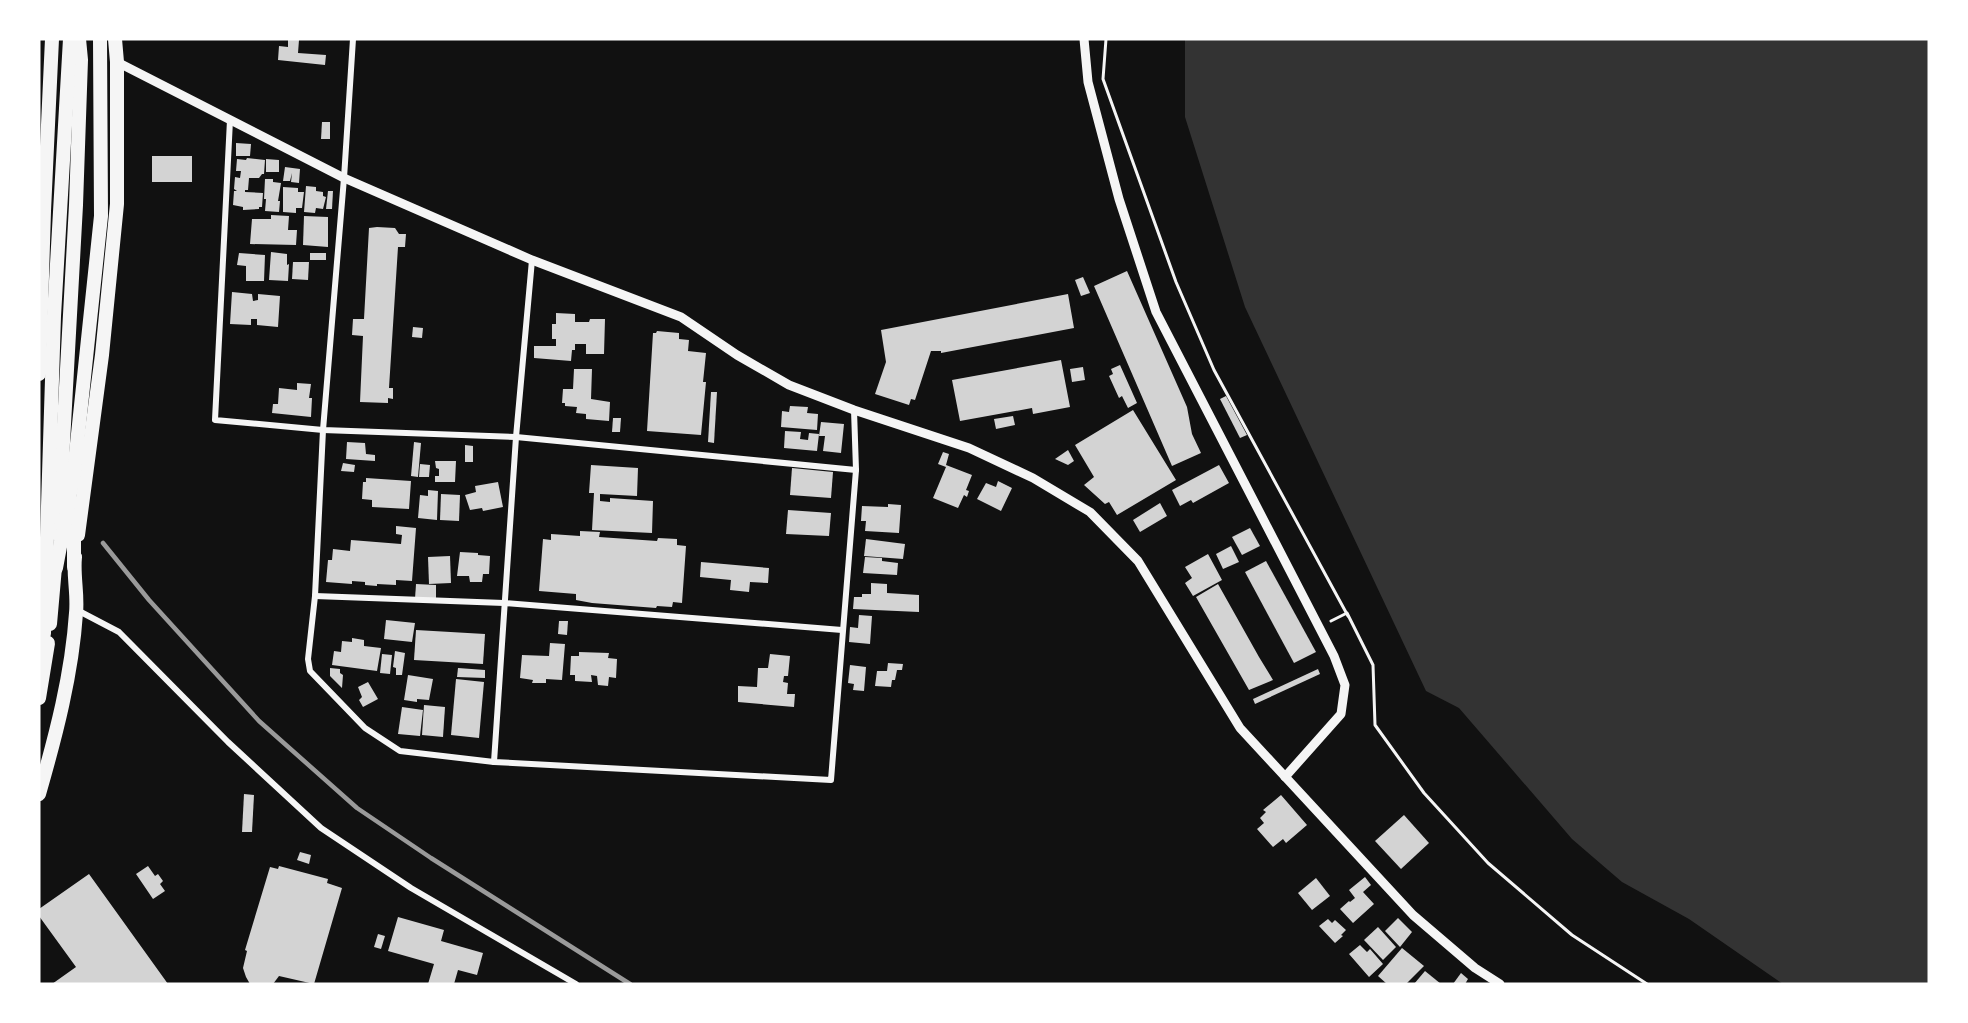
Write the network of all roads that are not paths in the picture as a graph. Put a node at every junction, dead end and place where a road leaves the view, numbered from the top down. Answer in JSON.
{"nodes":[{"id":1,"x":46,"y":39,"type":"edge"},
{"id":2,"x":52,"y":39,"type":"edge"},
{"id":3,"x":70,"y":39,"type":"edge"},
{"id":4,"x":79,"y":39,"type":"edge"},
{"id":5,"x":100,"y":39,"type":"edge"},
{"id":6,"x":115,"y":39,"type":"edge"},
{"id":7,"x":353,"y":39,"type":"edge"},
{"id":8,"x":1084,"y":39,"type":"edge"},
{"id":9,"x":117,"y":62,"type":"junction"},
{"id":10,"x":230,"y":120,"type":"junction"},
{"id":11,"x":344,"y":178,"type":"junction"},
{"id":12,"x":532,"y":260,"type":"junction"},
{"id":13,"x":39,"y":280,"type":"edge"},
{"id":14,"x":39,"y":374,"type":"edge"},
{"id":15,"x":855,"y":411,"type":"junction"},
{"id":16,"x":323,"y":430,"type":"junction"},
{"id":17,"x":516,"y":437,"type":"junction"},
{"id":18,"x":856,"y":470,"type":"junction"},
{"id":19,"x":74,"y":472,"type":"junction"},
{"id":20,"x":56,"y":567,"type":"junction"},
{"id":21,"x":74,"y":567,"type":"junction"},
{"id":22,"x":315,"y":596,"type":"junction"},
{"id":23,"x":504,"y":603,"type":"junction"},
{"id":24,"x":76,"y":610,"type":"junction"},
{"id":25,"x":842,"y":630,"type":"junction"},
{"id":26,"x":39,"y":659,"type":"edge"},
{"id":27,"x":39,"y":698,"type":"edge"},
{"id":28,"x":494,"y":762,"type":"junction"},
{"id":29,"x":1285,"y":777,"type":"junction"},
{"id":30,"x":39,"y":794,"type":"edge"},
{"id":31,"x":576,"y":984,"type":"edge"},
{"id":32,"x":1500,"y":984,"type":"edge"}],
"edges":[{"from":1,"to":13,"type":"highway"},
{"from":2,"to":14,"type":"highway"},
{"from":3,"to":26,"type":"highway"},
{"from":4,"to":20,"type":"highway"},
{"from":5,"to":19,"type":"highway"},
{"from":6,"to":9,"type":"highway"},
{"from":7,"to":11,"type":"street"},
{"from":8,"to":29,"type":"street"},
{"from":9,"to":10,"type":"street"},
{"from":9,"to":21,"type":"highway"},
{"from":10,"to":11,"type":"street"},
{"from":10,"to":16,"type":"street"},
{"from":11,"to":12,"type":"street"},
{"from":11,"to":16,"type":"street"},
{"from":12,"to":15,"type":"street"},
{"from":12,"to":17,"type":"street"},
{"from":15,"to":18,"type":"street"},
{"from":15,"to":29,"type":"street"},
{"from":16,"to":17,"type":"street"},
{"from":16,"to":22,"type":"street"},
{"from":17,"to":18,"type":"street"},
{"from":17,"to":23,"type":"street"},
{"from":18,"to":25,"type":"street"},
{"from":19,"to":20,"type":"highway"},
{"from":19,"to":21,"type":"highway"},
{"from":20,"to":27,"type":"highway"},
{"from":21,"to":24,"type":"highway"},
{"from":22,"to":23,"type":"street"},
{"from":22,"to":28,"type":"street"},
{"from":23,"to":25,"type":"street"},
{"from":23,"to":28,"type":"street"},
{"from":24,"to":30,"type":"highway"},
{"from":24,"to":31,"type":"street"},
{"from":25,"to":28,"type":"street"},
{"from":29,"to":32,"type":"street"}]}
